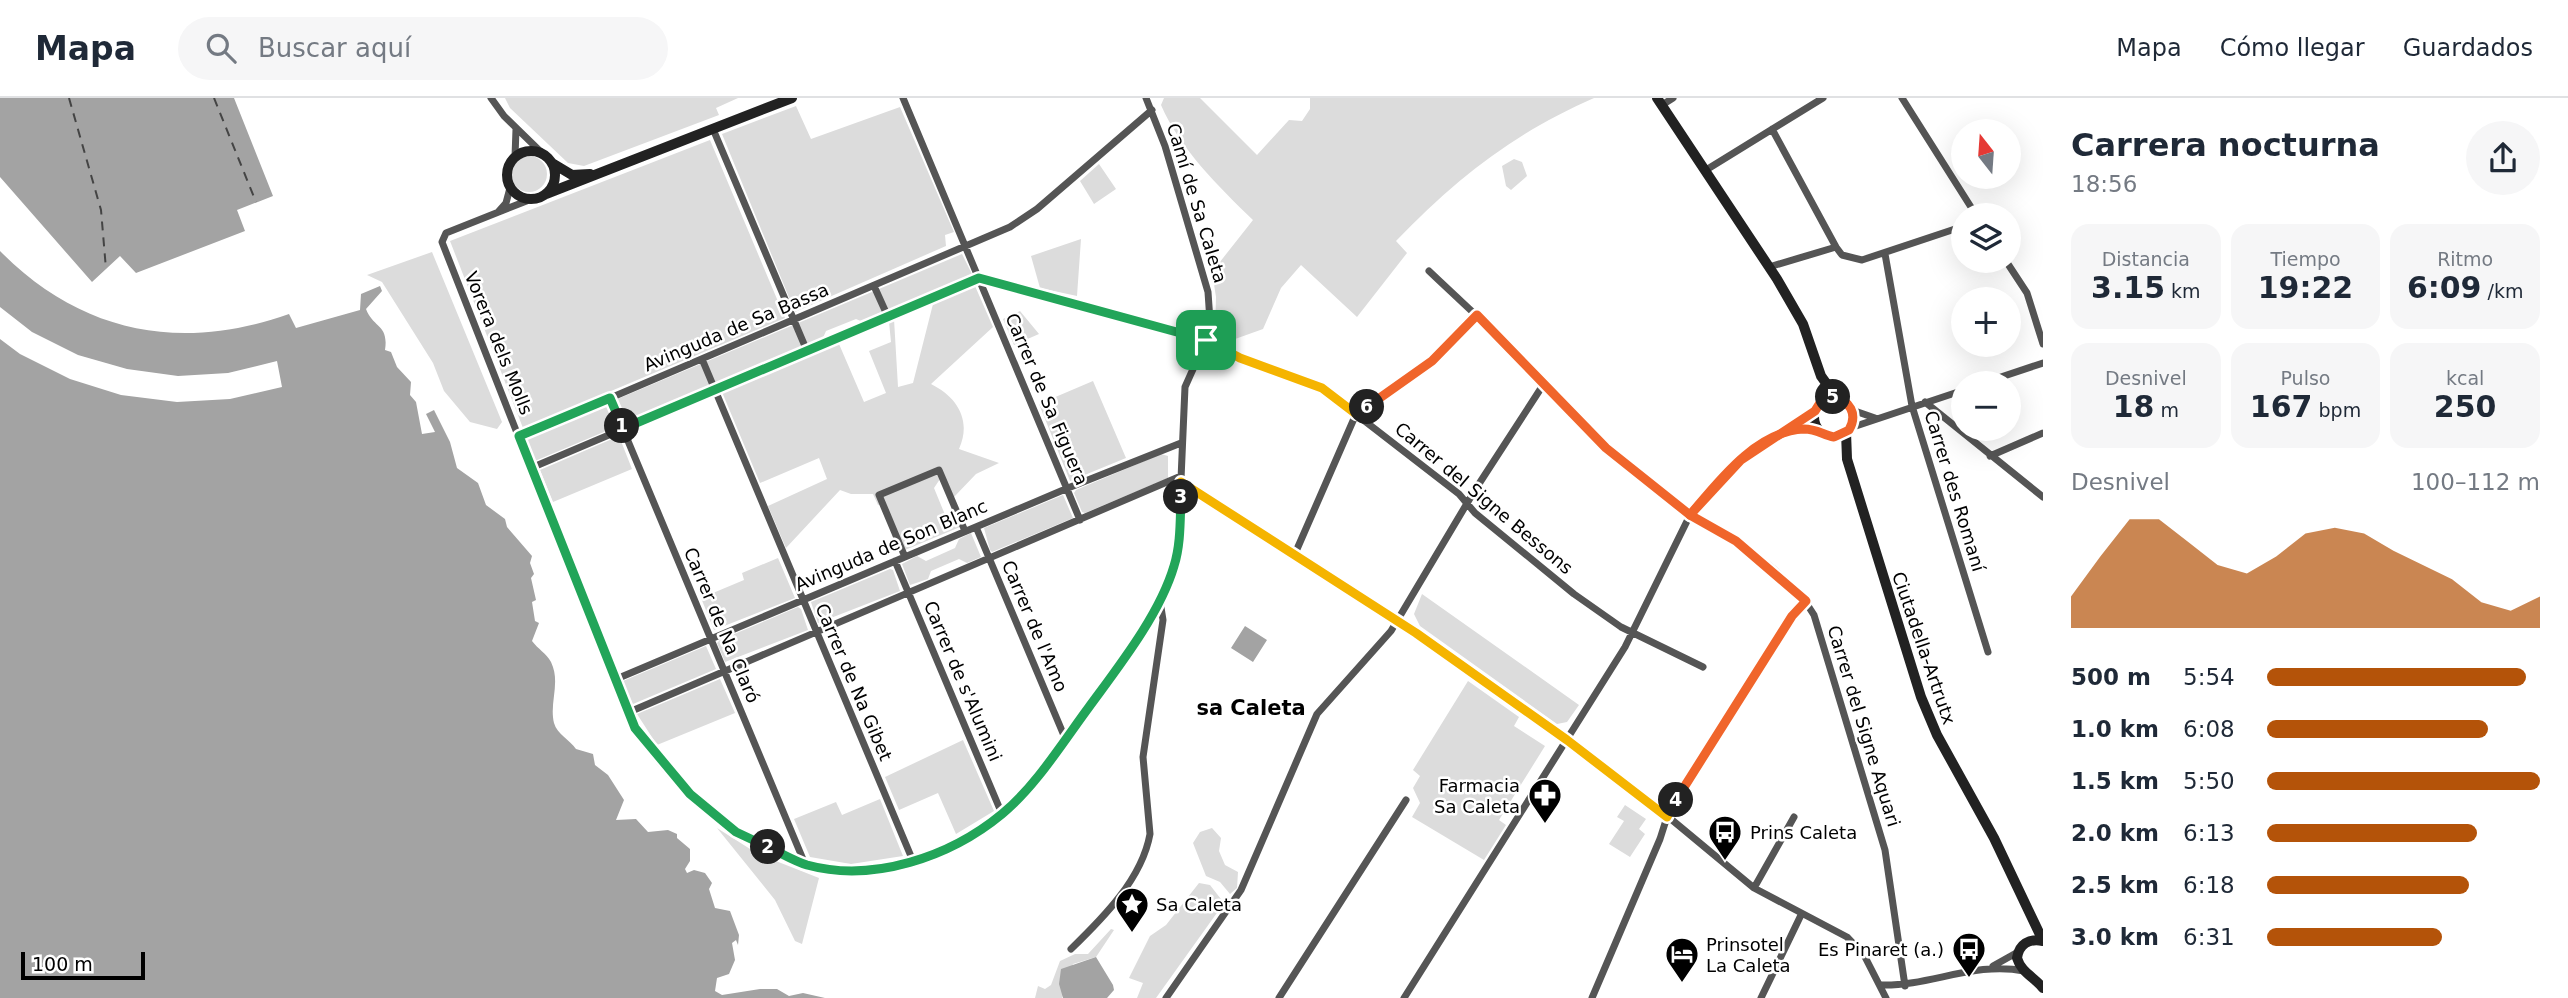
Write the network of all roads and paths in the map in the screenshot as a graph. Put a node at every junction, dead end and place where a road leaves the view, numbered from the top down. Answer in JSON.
{"nodes":[{"id":1,"x":491,"y":98,"type":"edge"},
{"id":2,"x":792,"y":98,"type":"edge"},
{"id":3,"x":903,"y":98,"type":"edge"},
{"id":4,"x":1146,"y":98,"type":"edge"},
{"id":5,"x":1673,"y":98,"type":"edge"},
{"id":6,"x":1823,"y":98,"type":"edge"},
{"id":7,"x":1902,"y":98,"type":"edge"},
{"id":8,"x":1659,"y":102,"type":"edge"},
{"id":9,"x":1152,"y":110,"type":"junction"},
{"id":10,"x":516,"y":129,"type":"junction"},
{"id":11,"x":713,"y":129,"type":"junction"},
{"id":12,"x":1772,"y":129,"type":"junction"},
{"id":13,"x":543,"y":154,"type":"junction"},
{"id":14,"x":515,"y":157,"type":"junction"},
{"id":15,"x":552,"y":163,"type":"junction"},
{"id":16,"x":1706,"y":170,"type":"junction"},
{"id":17,"x":597,"y":174,"type":"junction"},
{"id":18,"x":510,"y":188,"type":"junction"},
{"id":19,"x":546,"y":194,"type":"junction"},
{"id":20,"x":529,"y":200,"type":"junction"},
{"id":21,"x":1968,"y":203,"type":"edge"},
{"id":22,"x":496,"y":214,"type":"junction"},
{"id":23,"x":1951,"y":231,"type":"edge"},
{"id":24,"x":966,"y":247,"type":"junction"},
{"id":25,"x":1836,"y":247,"type":"junction"},
{"id":26,"x":1885,"y":254,"type":"junction"},
{"id":27,"x":1769,"y":267,"type":"junction"},
{"id":28,"x":1429,"y":271,"type":"dead end"},
{"id":29,"x":2014,"y":273,"type":"edge"},
{"id":30,"x":979,"y":278,"type":"junction"},
{"id":31,"x":874,"y":286,"type":"junction"},
{"id":32,"x":1477,"y":315,"type":"junction"},
{"id":33,"x":888,"y":317,"type":"junction"},
{"id":34,"x":793,"y":320,"type":"junction"},
{"id":35,"x":1206,"y":340,"type":"junction"},
{"id":36,"x":2043,"y":344,"type":"edge"},
{"id":37,"x":807,"y":351,"type":"junction"},
{"id":38,"x":702,"y":359,"type":"junction"},
{"id":39,"x":2043,"y":363,"type":"edge"},
{"id":40,"x":2019,"y":371,"type":"edge"},
{"id":41,"x":1821,"y":376,"type":"junction"},
{"id":42,"x":1545,"y":382,"type":"junction"},
{"id":43,"x":714,"y":390,"type":"junction"},
{"id":44,"x":1951,"y":394,"type":"edge"},
{"id":45,"x":1836,"y":397,"type":"junction"},
{"id":46,"x":610,"y":398,"type":"junction"},
{"id":47,"x":1925,"y":402,"type":"junction"},
{"id":48,"x":1912,"y":406,"type":"junction"},
{"id":49,"x":1817,"y":407,"type":"junction"},
{"id":50,"x":1852,"y":410,"type":"junction"},
{"id":51,"x":1356,"y":414,"type":"junction"},
{"id":52,"x":1876,"y":418,"type":"junction"},
{"id":53,"x":622,"y":429,"type":"junction"},
{"id":54,"x":1819,"y":430,"type":"junction"},
{"id":55,"x":1848,"y":430,"type":"junction"},
{"id":56,"x":1783,"y":432,"type":"junction"},
{"id":57,"x":2043,"y":433,"type":"edge"},
{"id":58,"x":519,"y":436,"type":"junction"},
{"id":59,"x":1829,"y":436,"type":"junction"},
{"id":60,"x":1181,"y":443,"type":"junction"},
{"id":61,"x":1990,"y":456,"type":"junction"},
{"id":62,"x":1847,"y":459,"type":"junction"},
{"id":63,"x":531,"y":468,"type":"junction"},
{"id":64,"x":1181,"y":479,"type":"junction"},
{"id":65,"x":1068,"y":488,"type":"junction"},
{"id":66,"x":2043,"y":498,"type":"edge"},
{"id":67,"x":1467,"y":504,"type":"junction"},
{"id":68,"x":1690,"y":515,"type":"junction"},
{"id":69,"x":1080,"y":520,"type":"junction"},
{"id":70,"x":976,"y":527,"type":"junction"},
{"id":71,"x":965,"y":531,"type":"junction"},
{"id":72,"x":1294,"y":556,"type":"junction"},
{"id":73,"x":905,"y":557,"type":"junction"},
{"id":74,"x":989,"y":559,"type":"junction"},
{"id":75,"x":895,"y":561,"type":"junction"},
{"id":76,"x":909,"y":593,"type":"junction"},
{"id":77,"x":803,"y":600,"type":"junction"},
{"id":78,"x":1160,"y":601,"type":"junction"},
{"id":79,"x":1806,"y":601,"type":"junction"},
{"id":80,"x":1398,"y":621,"type":"junction"},
{"id":81,"x":817,"y":632,"type":"junction"},
{"id":82,"x":1633,"y":633,"type":"junction"},
{"id":83,"x":711,"y":639,"type":"junction"},
{"id":84,"x":1988,"y":652,"type":"dead end"},
{"id":85,"x":1703,"y":667,"type":"dead end"},
{"id":86,"x":724,"y":671,"type":"junction"},
{"id":87,"x":614,"y":680,"type":"junction"},
{"id":88,"x":627,"y":713,"type":"junction"},
{"id":89,"x":1065,"y":738,"type":"junction"},
{"id":90,"x":1567,"y":740,"type":"junction"},
{"id":91,"x":1406,"y":800,"type":"dead end"},
{"id":92,"x":1002,"y":814,"type":"junction"},
{"id":93,"x":1667,"y":817,"type":"junction"},
{"id":94,"x":1794,"y":817,"type":"dead end"},
{"id":95,"x":913,"y":861,"type":"junction"},
{"id":96,"x":806,"y":864,"type":"junction"},
{"id":97,"x":1754,"y":888,"type":"junction"},
{"id":98,"x":2030,"y":913,"type":"junction"},
{"id":99,"x":1801,"y":915,"type":"junction"},
{"id":100,"x":2028,"y":941,"type":"junction"},
{"id":101,"x":2043,"y":941,"type":"edge"},
{"id":102,"x":1071,"y":949,"type":"dead end"},
{"id":103,"x":2018,"y":952,"type":"junction"},
{"id":104,"x":1989,"y":968,"type":"junction"},
{"id":105,"x":2033,"y":973,"type":"edge"},
{"id":106,"x":1882,"y":985,"type":"junction"},
{"id":107,"x":1905,"y":986,"type":"junction"},
{"id":108,"x":2043,"y":988,"type":"edge"},
{"id":109,"x":1166,"y":998,"type":"edge"},
{"id":110,"x":1279,"y":998,"type":"edge"},
{"id":111,"x":1404,"y":998,"type":"edge"},
{"id":112,"x":1592,"y":998,"type":"edge"},
{"id":113,"x":1761,"y":998,"type":"edge"},
{"id":114,"x":1886,"y":998,"type":"edge"}],
"edges":[{"from":1,"to":10,"type":"street"},
{"from":2,"to":11,"type":"main road"},
{"from":3,"to":24,"type":"street","name":"Carrer de Sa Figuera"},
{"from":4,"to":9,"type":"street","name":"Camí de Sa Caleta"},
{"from":5,"to":8,"type":"street"},
{"from":6,"to":12,"type":"street"},
{"from":7,"to":21,"type":"street"},
{"from":8,"to":16,"type":"main road"},
{"from":9,"to":24,"type":"street","name":"Avinguda de Sa Bassa"},
{"from":9,"to":35,"type":"street","name":"Camí de Sa Caleta"},
{"from":10,"to":13,"type":"street"},
{"from":10,"to":14,"type":"street"},
{"from":11,"to":17,"type":"main road"},
{"from":11,"to":34,"type":"street"},
{"from":12,"to":16,"type":"street"},
{"from":12,"to":25,"type":"street"},
{"from":13,"to":14,"type":"main road"},
{"from":13,"to":15,"type":"main road"},
{"from":14,"to":18,"type":"main road"},
{"from":15,"to":17,"type":"main road"},
{"from":15,"to":19,"type":"main road"},
{"from":16,"to":27,"type":"main road"},
{"from":17,"to":19,"type":"main road"},
{"from":18,"to":20,"type":"main road"},
{"from":18,"to":22,"type":"street"},
{"from":19,"to":20,"type":"main road"},
{"from":20,"to":22,"type":"street","name":"Vorera dels Molls"},
{"from":22,"to":58,"type":"street","name":"Vorera dels Molls"},
{"from":23,"to":26,"type":"street"},
{"from":24,"to":30,"type":"street","name":"Carrer de Sa Figuera"},
{"from":24,"to":31,"type":"street","name":"Avinguda de Sa Bassa"},
{"from":25,"to":26,"type":"street"},
{"from":25,"to":27,"type":"street"},
{"from":26,"to":48,"type":"street","name":"Carrer des Romaní"},
{"from":27,"to":41,"type":"main road"},
{"from":28,"to":32,"type":"street","name":"Carrer del Signe Aquari"},
{"from":29,"to":36,"type":"street"},
{"from":30,"to":33,"type":"street"},
{"from":30,"to":35,"type":"street","name":"Carrer del Signe Bessons"},
{"from":30,"to":65,"type":"street","name":"Carrer de Sa Figuera"},
{"from":31,"to":33,"type":"street"},
{"from":31,"to":34,"type":"street","name":"Avinguda de Sa Bassa"},
{"from":32,"to":42,"type":"street","name":"Carrer del Signe Aquari"},
{"from":32,"to":51,"type":"street"},
{"from":33,"to":37,"type":"street"},
{"from":34,"to":37,"type":"street"},
{"from":34,"to":38,"type":"street","name":"Avinguda de Sa Bassa"},
{"from":35,"to":51,"type":"street","name":"Carrer del Signe Bessons"},
{"from":35,"to":60,"type":"street","name":"Camí de Sa Caleta"},
{"from":37,"to":43,"type":"street"},
{"from":38,"to":43,"type":"street","name":"Carrer de Na Gibet"},
{"from":38,"to":46,"type":"street","name":"Avinguda de Sa Bassa"},
{"from":39,"to":40,"type":"street"},
{"from":41,"to":45,"type":"main road"},
{"from":41,"to":49,"type":"main road"},
{"from":42,"to":67,"type":"street"},
{"from":42,"to":68,"type":"street","name":"Carrer del Signe Aquari"},
{"from":43,"to":53,"type":"street"},
{"from":43,"to":77,"type":"street","name":"Carrer de Na Gibet"},
{"from":44,"to":47,"type":"street"},
{"from":45,"to":49,"type":"main road"},
{"from":45,"to":50,"type":"main road"},
{"from":46,"to":53,"type":"street","name":"Carrer de Na Claró"},
{"from":46,"to":58,"type":"street","name":"Avinguda de Sa Bassa"},
{"from":47,"to":48,"type":"street"},
{"from":47,"to":61,"type":"street"},
{"from":48,"to":52,"type":"street"},
{"from":48,"to":84,"type":"street","name":"Carrer des Romaní"},
{"from":49,"to":54,"type":"main road"},
{"from":49,"to":56,"type":"street"},
{"from":50,"to":52,"type":"street"},
{"from":50,"to":55,"type":"main road"},
{"from":51,"to":67,"type":"street","name":"Carrer del Signe Bessons"},
{"from":51,"to":72,"type":"street"},
{"from":52,"to":55,"type":"street"},
{"from":53,"to":63,"type":"street"},
{"from":53,"to":83,"type":"street","name":"Carrer de Na Claró"},
{"from":54,"to":56,"type":"street"},
{"from":54,"to":59,"type":"main road"},
{"from":55,"to":59,"type":"main road"},
{"from":55,"to":62,"type":"main road"},
{"from":56,"to":68,"type":"street"},
{"from":57,"to":61,"type":"street"},
{"from":58,"to":63,"type":"street","name":"Vorera dels Molls"},
{"from":59,"to":62,"type":"main road"},
{"from":60,"to":64,"type":"street","name":"Camí de Sa Caleta"},
{"from":60,"to":65,"type":"street","name":"Avinguda de Son Blanc"},
{"from":61,"to":66,"type":"street"},
{"from":62,"to":98,"type":"main road","name":"Ciutadella-Artrutx"},
{"from":63,"to":87,"type":"street","name":"Vorera dels Molls"},
{"from":64,"to":69,"type":"street"},
{"from":64,"to":72,"type":"street"},
{"from":64,"to":78,"type":"street","name":"Vorera dels Molls"},
{"from":65,"to":69,"type":"street","name":"Carrer de Sa Figuera"},
{"from":65,"to":70,"type":"street","name":"Avinguda de Son Blanc"},
{"from":67,"to":80,"type":"street"},
{"from":67,"to":82,"type":"street","name":"Carrer del Signe Bessons"},
{"from":68,"to":79,"type":"street","name":"Carrer del Signe Aquari"},
{"from":68,"to":82,"type":"street"},
{"from":69,"to":74,"type":"street"},
{"from":70,"to":71,"type":"street","name":"Avinguda de Son Blanc"},
{"from":70,"to":74,"type":"street","name":"Carrer de l'Amo"},
{"from":71,"to":73,"type":"street","name":"Avinguda de Son Blanc"},
{"from":71,"to":73,"type":"street"},
{"from":72,"to":80,"type":"street"},
{"from":73,"to":75,"type":"street","name":"Avinguda de Son Blanc"},
{"from":74,"to":76,"type":"street"},
{"from":74,"to":89,"type":"street","name":"Carrer de l'Amo"},
{"from":75,"to":76,"type":"street","name":"Carrer de s'Alumini"},
{"from":75,"to":77,"type":"street","name":"Avinguda de Son Blanc"},
{"from":76,"to":81,"type":"street"},
{"from":76,"to":92,"type":"street","name":"Carrer de s'Alumini"},
{"from":77,"to":81,"type":"street","name":"Carrer de Na Gibet"},
{"from":77,"to":83,"type":"street","name":"Avinguda de Son Blanc"},
{"from":78,"to":89,"type":"street","name":"Vorera dels Molls"},
{"from":78,"to":102,"type":"street"},
{"from":79,"to":93,"type":"street"},
{"from":79,"to":107,"type":"street","name":"Carrer del Signe Aquari"},
{"from":80,"to":90,"type":"street"},
{"from":80,"to":109,"type":"street"},
{"from":81,"to":86,"type":"street"},
{"from":81,"to":95,"type":"street","name":"Carrer de Na Gibet"},
{"from":82,"to":85,"type":"street","name":"Carrer del Signe Bessons"},
{"from":82,"to":90,"type":"street"},
{"from":83,"to":86,"type":"street","name":"Carrer de Na Claró"},
{"from":83,"to":87,"type":"street","name":"Avinguda de Son Blanc"},
{"from":86,"to":88,"type":"street"},
{"from":86,"to":96,"type":"street","name":"Carrer de Na Claró"},
{"from":87,"to":88,"type":"street","name":"Vorera dels Molls"},
{"from":88,"to":96,"type":"street","name":"Vorera dels Molls"},
{"from":89,"to":92,"type":"street","name":"Vorera dels Molls"},
{"from":90,"to":93,"type":"street"},
{"from":90,"to":111,"type":"street"},
{"from":91,"to":110,"type":"street"},
{"from":92,"to":95,"type":"street","name":"Vorera dels Molls"},
{"from":93,"to":97,"type":"street"},
{"from":93,"to":112,"type":"street"},
{"from":94,"to":97,"type":"street"},
{"from":95,"to":96,"type":"street","name":"Vorera dels Molls"},
{"from":97,"to":99,"type":"street"},
{"from":98,"to":100,"type":"main road"},
{"from":98,"to":101,"type":"main road","name":"Ciutadella-Artrutx"},
{"from":99,"to":106,"type":"street"},
{"from":99,"to":113,"type":"street"},
{"from":100,"to":101,"type":"main road"},
{"from":100,"to":103,"type":"main road"},
{"from":103,"to":104,"type":"street"},
{"from":103,"to":105,"type":"main road"},
{"from":104,"to":105,"type":"street"},
{"from":104,"to":107,"type":"street"},
{"from":105,"to":108,"type":"main road"},
{"from":106,"to":107,"type":"street"},
{"from":106,"to":114,"type":"street"}]}
